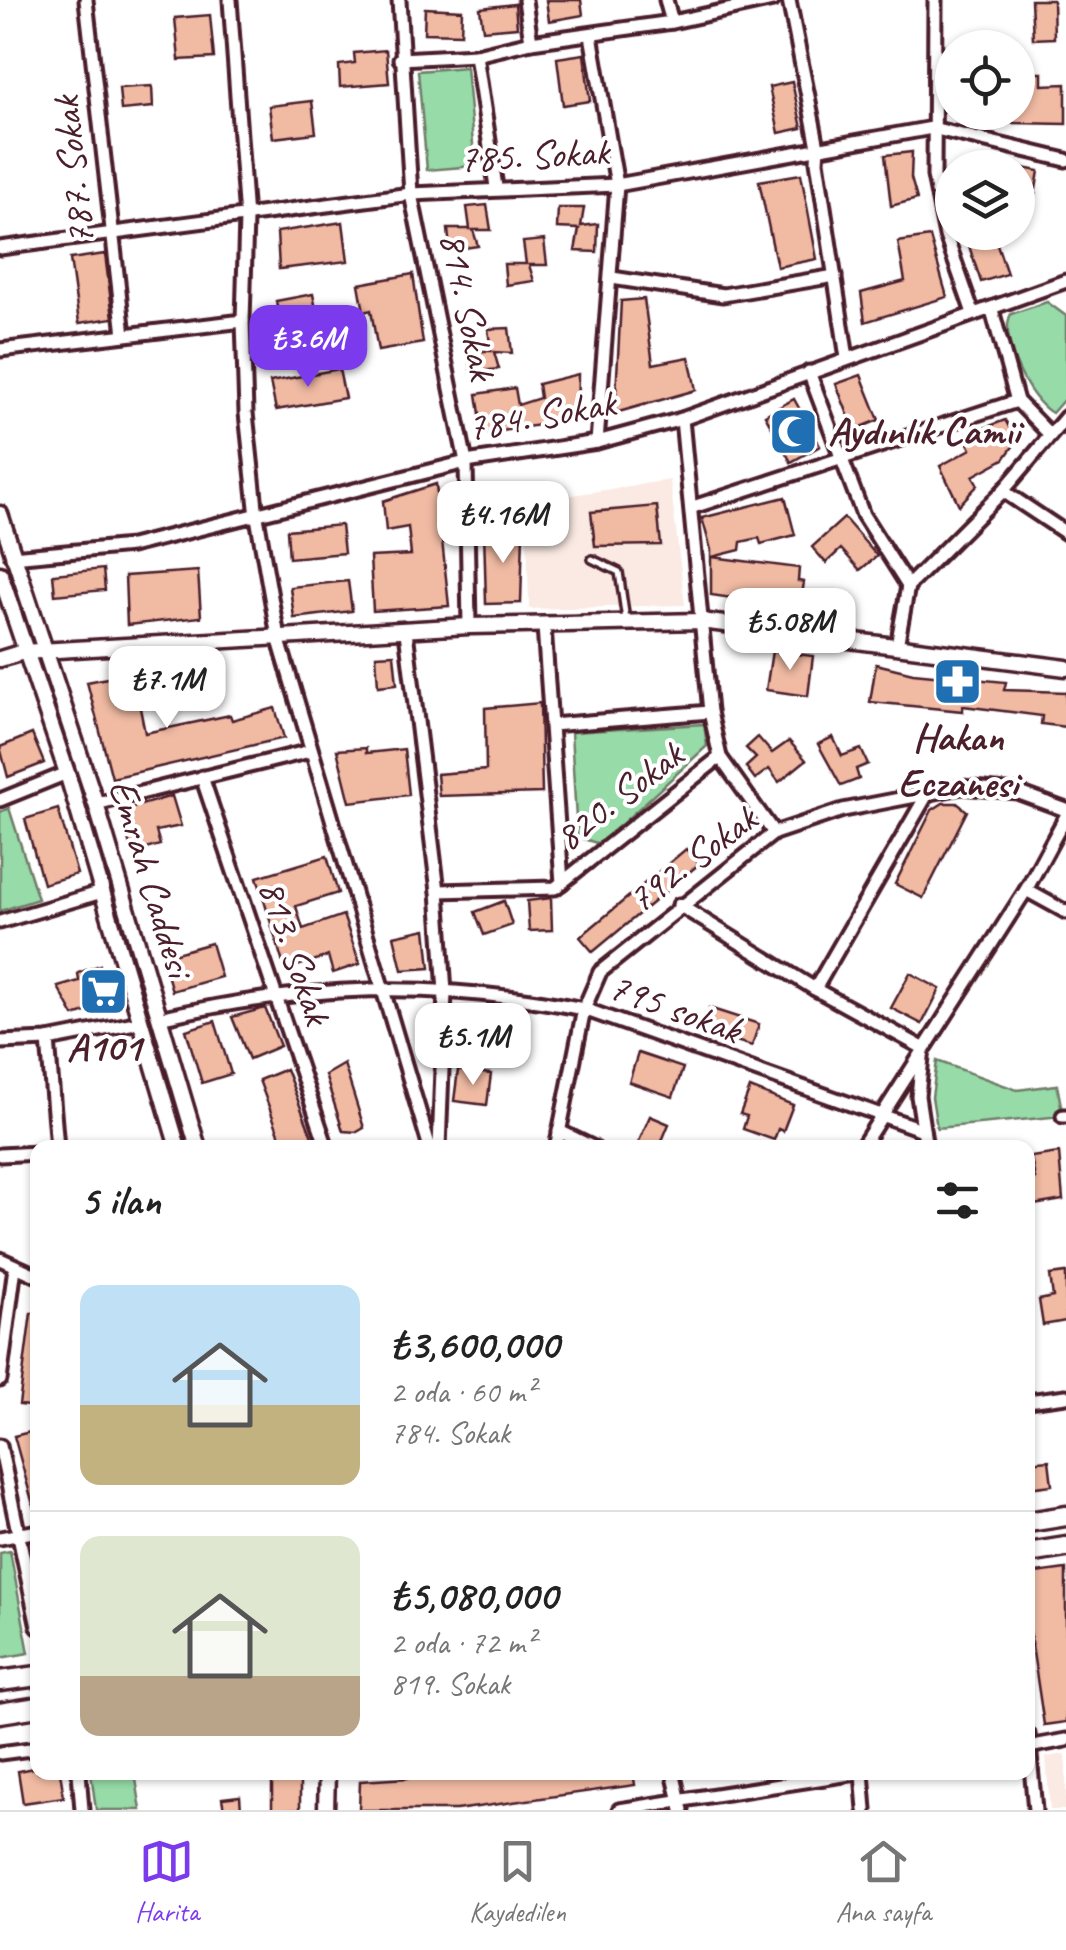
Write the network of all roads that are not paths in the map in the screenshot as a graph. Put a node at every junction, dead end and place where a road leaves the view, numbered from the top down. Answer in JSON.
{"nodes":[{"id":1,"x":86,"y":0,"type":"edge"},
{"id":2,"x":230,"y":0,"type":"edge"},
{"id":3,"x":400,"y":0,"type":"edge"},
{"id":4,"x":525,"y":0,"type":"edge"},
{"id":5,"x":666,"y":0,"type":"edge"},
{"id":6,"x":772,"y":0,"type":"edge"},
{"id":7,"x":789,"y":0,"type":"edge"},
{"id":8,"x":934,"y":0,"type":"edge"},
{"id":9,"x":672,"y":22,"type":"junction"},
{"id":10,"x":591,"y":35,"type":"junction"},
{"id":11,"x":531,"y":42,"type":"junction"},
{"id":12,"x":476,"y":55,"type":"junction"},
{"id":13,"x":400,"y":59,"type":"junction"},
{"id":14,"x":932,"y":128,"type":"junction"},
{"id":15,"x":818,"y":147,"type":"junction"},
{"id":16,"x":1066,"y":160,"type":"edge"},
{"id":17,"x":617,"y":185,"type":"junction"},
{"id":18,"x":496,"y":187,"type":"junction"},
{"id":19,"x":411,"y":194,"type":"junction"},
{"id":20,"x":246,"y":218,"type":"junction"},
{"id":21,"x":112,"y":233,"type":"junction"},
{"id":22,"x":0,"y":248,"type":"edge"},
{"id":23,"x":835,"y":276,"type":"junction"},
{"id":24,"x":612,"y":278,"type":"junction"},
{"id":25,"x":1063,"y":289,"type":"edge"},
{"id":26,"x":992,"y":310,"type":"junction"},
{"id":27,"x":973,"y":313,"type":"junction"},
{"id":28,"x":243,"y":321,"type":"junction"},
{"id":29,"x":124,"y":335,"type":"junction"},
{"id":30,"x":0,"y":350,"type":"edge"},
{"id":31,"x":847,"y":358,"type":"junction"},
{"id":32,"x":809,"y":372,"type":"junction"},
{"id":33,"x":1017,"y":401,"type":"junction"},
{"id":34,"x":1066,"y":417,"type":"edge"},
{"id":35,"x":682,"y":419,"type":"junction"},
{"id":36,"x":1049,"y":434,"type":"junction"},
{"id":37,"x":597,"y":442,"type":"junction"},
{"id":38,"x":844,"y":460,"type":"junction"},
{"id":39,"x":466,"y":462,"type":"junction"},
{"id":40,"x":1003,"y":491,"type":"junction"},
{"id":41,"x":693,"y":507,"type":"junction"},
{"id":42,"x":0,"y":514,"type":"edge"},
{"id":43,"x":257,"y":518,"type":"junction"},
{"id":44,"x":1066,"y":533,"type":"edge"},
{"id":45,"x":12,"y":557,"type":"junction"},
{"id":46,"x":592,"y":559,"type":"dead end"},
{"id":47,"x":0,"y":574,"type":"edge"},
{"id":48,"x":908,"y":586,"type":"junction"},
{"id":49,"x":701,"y":621,"type":"junction"},
{"id":50,"x":626,"y":622,"type":"junction"},
{"id":51,"x":469,"y":626,"type":"junction"},
{"id":52,"x":544,"y":626,"type":"junction"},
{"id":53,"x":406,"y":632,"type":"junction"},
{"id":54,"x":278,"y":638,"type":"junction"},
{"id":55,"x":896,"y":646,"type":"junction"},
{"id":56,"x":23,"y":652,"type":"junction"},
{"id":57,"x":46,"y":654,"type":"junction"},
{"id":58,"x":0,"y":659,"type":"edge"},
{"id":59,"x":1066,"y":668,"type":"edge"},
{"id":60,"x":710,"y":712,"type":"junction"},
{"id":61,"x":551,"y":725,"type":"junction"},
{"id":62,"x":310,"y":751,"type":"junction"},
{"id":63,"x":720,"y":757,"type":"junction"},
{"id":64,"x":67,"y":773,"type":"junction"},
{"id":65,"x":202,"y":777,"type":"junction"},
{"id":66,"x":929,"y":790,"type":"junction"},
{"id":67,"x":0,"y":800,"type":"edge"},
{"id":68,"x":96,"y":804,"type":"junction"},
{"id":69,"x":1066,"y":813,"type":"edge"},
{"id":70,"x":774,"y":832,"type":"junction"},
{"id":71,"x":562,"y":882,"type":"junction"},
{"id":72,"x":1026,"y":890,"type":"junction"},
{"id":73,"x":438,"y":891,"type":"junction"},
{"id":74,"x":102,"y":892,"type":"junction"},
{"id":75,"x":679,"y":905,"type":"junction"},
{"id":76,"x":1066,"y":912,"type":"edge"},
{"id":77,"x":0,"y":922,"type":"edge"},
{"id":78,"x":815,"y":989,"type":"junction"},
{"id":79,"x":386,"y":990,"type":"junction"},
{"id":80,"x":446,"y":992,"type":"junction"},
{"id":81,"x":274,"y":995,"type":"junction"},
{"id":82,"x":584,"y":1010,"type":"junction"},
{"id":83,"x":159,"y":1018,"type":"junction"},
{"id":84,"x":140,"y":1022,"type":"junction"},
{"id":85,"x":48,"y":1040,"type":"junction"},
{"id":86,"x":0,"y":1042,"type":"edge"},
{"id":87,"x":923,"y":1048,"type":"junction"},
{"id":88,"x":881,"y":1114,"type":"junction"},
{"id":89,"x":559,"y":1130,"type":"junction"},
{"id":90,"x":923,"y":1130,"type":"junction"},
{"id":91,"x":56,"y":1140,"type":"edge"},
{"id":92,"x":176,"y":1140,"type":"edge"},
{"id":93,"x":196,"y":1140,"type":"edge"},
{"id":94,"x":325,"y":1140,"type":"edge"},
{"id":95,"x":428,"y":1140,"type":"edge"},
{"id":96,"x":439,"y":1140,"type":"edge"},
{"id":97,"x":557,"y":1140,"type":"edge"},
{"id":98,"x":578,"y":1140,"type":"edge"},
{"id":99,"x":866,"y":1140,"type":"edge"},
{"id":100,"x":925,"y":1140,"type":"edge"},
{"id":101,"x":30,"y":1154,"type":"edge"},
{"id":102,"x":0,"y":1155,"type":"edge"},
{"id":103,"x":0,"y":1259,"type":"edge"},
{"id":104,"x":16,"y":1266,"type":"junction"},
{"id":105,"x":30,"y":1272,"type":"edge"},
{"id":106,"x":0,"y":1380,"type":"edge"},
{"id":107,"x":1066,"y":1396,"type":"edge"},
{"id":108,"x":1035,"y":1400,"type":"edge"},
{"id":109,"x":0,"y":1446,"type":"edge"},
{"id":110,"x":1066,"y":1516,"type":"edge"},
{"id":111,"x":1035,"y":1521,"type":"edge"},
{"id":112,"x":30,"y":1533,"type":"edge"},
{"id":113,"x":19,"y":1536,"type":"junction"},
{"id":114,"x":0,"y":1538,"type":"edge"},
{"id":115,"x":1066,"y":1547,"type":"edge"},
{"id":116,"x":1035,"y":1552,"type":"edge"},
{"id":117,"x":30,"y":1589,"type":"edge"},
{"id":118,"x":30,"y":1677,"type":"edge"},
{"id":119,"x":0,"y":1682,"type":"edge"},
{"id":120,"x":30,"y":1708,"type":"edge"},
{"id":121,"x":0,"y":1712,"type":"edge"},
{"id":122,"x":1066,"y":1740,"type":"edge"},
{"id":123,"x":1035,"y":1742,"type":"edge"},
{"id":124,"x":30,"y":1749,"type":"edge"},
{"id":125,"x":0,"y":1753,"type":"edge"},
{"id":126,"x":80,"y":1780,"type":"edge"},
{"id":127,"x":326,"y":1780,"type":"edge"},
{"id":128,"x":676,"y":1780,"type":"edge"},
{"id":129,"x":818,"y":1780,"type":"edge"},
{"id":130,"x":863,"y":1780,"type":"edge"},
{"id":131,"x":1032,"y":1780,"type":"edge"},
{"id":132,"x":681,"y":1805,"type":"edge"},
{"id":133,"x":82,"y":1810,"type":"edge"},
{"id":134,"x":326,"y":1810,"type":"edge"},
{"id":135,"x":619,"y":1810,"type":"edge"},
{"id":136,"x":865,"y":1810,"type":"edge"},
{"id":137,"x":1036,"y":1810,"type":"edge"}],
"edges":[{"from":1,"to":21,"type":"street","name":"787. Sokak"},
{"from":2,"to":20,"type":"street"},
{"from":3,"to":13,"type":"street","name":"814. Sokak"},
{"from":4,"to":11,"type":"street"},
{"from":5,"to":9,"type":"street"},
{"from":6,"to":9,"type":"street"},
{"from":7,"to":15,"type":"street"},
{"from":8,"to":14,"type":"street"},
{"from":9,"to":10,"type":"street"},
{"from":10,"to":11,"type":"street"},
{"from":10,"to":17,"type":"street"},
{"from":11,"to":12,"type":"street"},
{"from":12,"to":13,"type":"street"},
{"from":12,"to":18,"type":"street"},
{"from":13,"to":19,"type":"street","name":"814. Sokak"},
{"from":14,"to":15,"type":"street","name":"785. Sokak"},
{"from":14,"to":16,"type":"street","name":"785. Sokak"},
{"from":14,"to":27,"type":"street"},
{"from":15,"to":17,"type":"street","name":"785. Sokak"},
{"from":15,"to":23,"type":"street"},
{"from":17,"to":18,"type":"street","name":"785. Sokak"},
{"from":17,"to":24,"type":"street"},
{"from":18,"to":19,"type":"street","name":"785. Sokak"},
{"from":19,"to":20,"type":"street","name":"785. Sokak"},
{"from":19,"to":39,"type":"street","name":"814. Sokak"},
{"from":20,"to":21,"type":"street","name":"785. Sokak"},
{"from":20,"to":28,"type":"street"},
{"from":21,"to":22,"type":"street","name":"785. Sokak"},
{"from":21,"to":29,"type":"street","name":"787. Sokak"},
{"from":23,"to":24,"type":"street"},
{"from":23,"to":31,"type":"street"},
{"from":24,"to":37,"type":"street"},
{"from":25,"to":26,"type":"street","name":"784. Sokak"},
{"from":26,"to":27,"type":"street","name":"784. Sokak"},
{"from":26,"to":33,"type":"street"},
{"from":27,"to":31,"type":"street","name":"784. Sokak"},
{"from":28,"to":29,"type":"street"},
{"from":28,"to":43,"type":"street"},
{"from":29,"to":30,"type":"street"},
{"from":31,"to":32,"type":"street","name":"784. Sokak"},
{"from":32,"to":35,"type":"street","name":"784. Sokak"},
{"from":32,"to":38,"type":"street"},
{"from":33,"to":36,"type":"street"},
{"from":33,"to":38,"type":"street"},
{"from":34,"to":36,"type":"street"},
{"from":35,"to":37,"type":"street","name":"784. Sokak"},
{"from":35,"to":41,"type":"street"},
{"from":36,"to":40,"type":"street"},
{"from":37,"to":39,"type":"street","name":"784. Sokak"},
{"from":38,"to":41,"type":"street"},
{"from":38,"to":48,"type":"street"},
{"from":39,"to":43,"type":"street","name":"784. Sokak"},
{"from":39,"to":51,"type":"street","name":"814. Sokak"},
{"from":40,"to":44,"type":"street"},
{"from":40,"to":48,"type":"street"},
{"from":41,"to":49,"type":"street"},
{"from":42,"to":45,"type":"street","name":"Emrah Caddesi"},
{"from":43,"to":45,"type":"street","name":"784. Sokak"},
{"from":43,"to":54,"type":"street"},
{"from":45,"to":57,"type":"street","name":"Emrah Caddesi"},
{"from":46,"to":50,"type":"lane"},
{"from":47,"to":56,"type":"street","name":"Emrah Caddesi"},
{"from":48,"to":55,"type":"street"},
{"from":49,"to":50,"type":"street"},
{"from":49,"to":55,"type":"street"},
{"from":49,"to":60,"type":"street"},
{"from":50,"to":52,"type":"street"},
{"from":51,"to":52,"type":"street"},
{"from":51,"to":53,"type":"street"},
{"from":52,"to":61,"type":"street"},
{"from":53,"to":54,"type":"street"},
{"from":53,"to":73,"type":"street"},
{"from":54,"to":57,"type":"street"},
{"from":54,"to":62,"type":"street"},
{"from":55,"to":59,"type":"street"},
{"from":56,"to":57,"type":"street"},
{"from":56,"to":58,"type":"street"},
{"from":56,"to":64,"type":"street","name":"Emrah Caddesi"},
{"from":57,"to":68,"type":"street","name":"Emrah Caddesi"},
{"from":60,"to":61,"type":"street"},
{"from":60,"to":63,"type":"street"},
{"from":61,"to":71,"type":"street"},
{"from":62,"to":65,"type":"street"},
{"from":62,"to":79,"type":"street"},
{"from":63,"to":70,"type":"street"},
{"from":63,"to":71,"type":"street","name":"820. Sokak"},
{"from":64,"to":67,"type":"street"},
{"from":64,"to":74,"type":"street","name":"Emrah Caddesi"},
{"from":65,"to":68,"type":"street"},
{"from":65,"to":81,"type":"street","name":"813. Sokak"},
{"from":66,"to":69,"type":"street","name":"792. Sokak"},
{"from":66,"to":70,"type":"street","name":"792. Sokak"},
{"from":66,"to":78,"type":"street"},
{"from":68,"to":83,"type":"street","name":"Emrah Caddesi"},
{"from":69,"to":72,"type":"street"},
{"from":70,"to":75,"type":"street","name":"792. Sokak"},
{"from":71,"to":73,"type":"street","name":"820. Sokak"},
{"from":72,"to":76,"type":"street"},
{"from":72,"to":87,"type":"street"},
{"from":73,"to":80,"type":"street"},
{"from":74,"to":77,"type":"street"},
{"from":74,"to":84,"type":"street","name":"Emrah Caddesi"},
{"from":75,"to":78,"type":"street"},
{"from":75,"to":82,"type":"street","name":"792. Sokak"},
{"from":78,"to":87,"type":"street"},
{"from":79,"to":80,"type":"street","name":"795 sokak"},
{"from":79,"to":81,"type":"street","name":"795 sokak"},
{"from":79,"to":95,"type":"street"},
{"from":80,"to":82,"type":"street","name":"795 sokak"},
{"from":80,"to":96,"type":"street"},
{"from":81,"to":83,"type":"street","name":"795 sokak"},
{"from":81,"to":94,"type":"street","name":"813. Sokak"},
{"from":82,"to":88,"type":"street","name":"795 sokak"},
{"from":82,"to":89,"type":"street","name":"792. Sokak"},
{"from":83,"to":93,"type":"street","name":"Emrah Caddesi"},
{"from":84,"to":85,"type":"street"},
{"from":84,"to":92,"type":"street","name":"Emrah Caddesi"},
{"from":85,"to":86,"type":"street"},
{"from":85,"to":91,"type":"street"},
{"from":87,"to":88,"type":"street"},
{"from":87,"to":90,"type":"street"},
{"from":88,"to":90,"type":"street","name":"795 sokak"},
{"from":88,"to":99,"type":"street"},
{"from":89,"to":97,"type":"street","name":"792. Sokak"},
{"from":89,"to":98,"type":"street"},
{"from":90,"to":100,"type":"street"},
{"from":101,"to":102,"type":"street"},
{"from":103,"to":104,"type":"street"},
{"from":104,"to":105,"type":"street"},
{"from":104,"to":106,"type":"street"},
{"from":107,"to":108,"type":"street"},
{"from":109,"to":113,"type":"street"},
{"from":110,"to":111,"type":"main road"},
{"from":112,"to":113,"type":"street"},
{"from":113,"to":114,"type":"street"},
{"from":113,"to":117,"type":"street"},
{"from":115,"to":116,"type":"main road"},
{"from":118,"to":119,"type":"main road"},
{"from":120,"to":121,"type":"main road"},
{"from":122,"to":123,"type":"street"},
{"from":124,"to":125,"type":"street"},
{"from":126,"to":133,"type":"street"},
{"from":127,"to":134,"type":"street"},
{"from":128,"to":132,"type":"street"},
{"from":129,"to":132,"type":"street"},
{"from":130,"to":136,"type":"street"},
{"from":131,"to":137,"type":"street"},
{"from":132,"to":135,"type":"street"}]}
